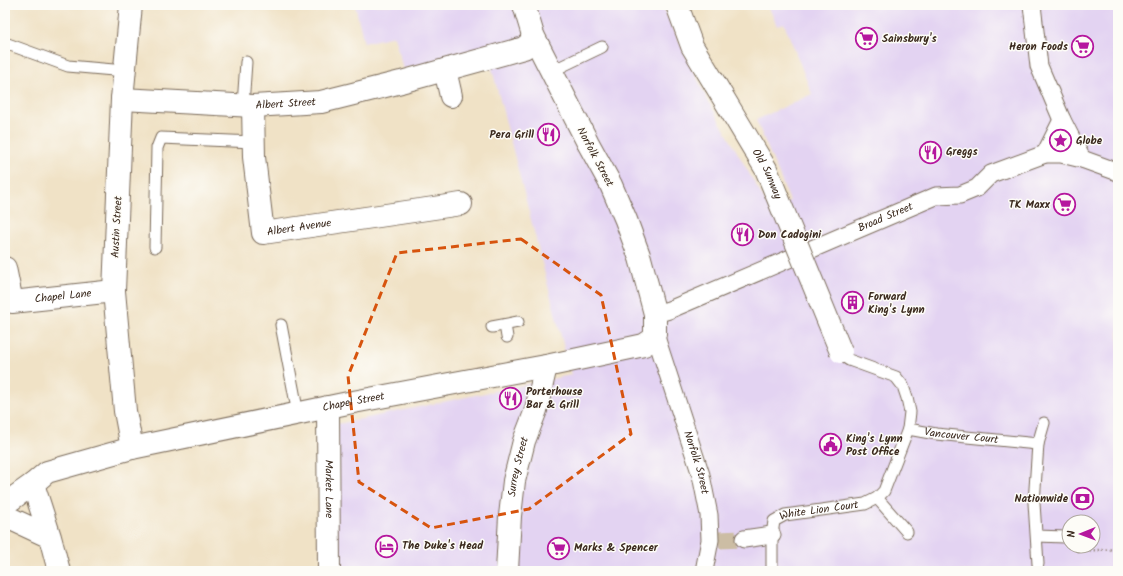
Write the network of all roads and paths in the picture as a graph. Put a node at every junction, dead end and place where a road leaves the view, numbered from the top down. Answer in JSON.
{"nodes":[{"id":1,"x":131,"y":5,"type":"edge"},
{"id":2,"x":524,"y":5,"type":"edge"},
{"id":3,"x":677,"y":5,"type":"edge"},
{"id":4,"x":1032,"y":5,"type":"edge"},
{"id":5,"x":533,"y":35,"type":"junction"},
{"id":6,"x":5,"y":43,"type":"edge"},
{"id":7,"x":602,"y":47,"type":"dead end"},
{"id":8,"x":246,"y":62,"type":"dead end"},
{"id":9,"x":445,"y":70,"type":"junction"},
{"id":10,"x":125,"y":71,"type":"junction"},
{"id":11,"x":552,"y":71,"type":"junction"},
{"id":12,"x":452,"y":96,"type":"dead end"},
{"id":13,"x":122,"y":99,"type":"junction"},
{"id":14,"x":248,"y":106,"type":"junction"},
{"id":15,"x":1062,"y":120,"type":"junction"},
{"id":16,"x":254,"y":142,"type":"junction"},
{"id":17,"x":1045,"y":154,"type":"junction"},
{"id":18,"x":1082,"y":159,"type":"junction"},
{"id":19,"x":1118,"y":172,"type":"edge"},
{"id":20,"x":461,"y":204,"type":"dead end"},
{"id":21,"x":155,"y":247,"type":"dead end"},
{"id":22,"x":5,"y":268,"type":"edge"},
{"id":23,"x":114,"y":291,"type":"junction"},
{"id":24,"x":518,"y":322,"type":"dead end"},
{"id":25,"x":655,"y":324,"type":"junction"},
{"id":26,"x":281,"y":325,"type":"dead end"},
{"id":27,"x":505,"y":325,"type":"junction"},
{"id":28,"x":492,"y":327,"type":"dead end"},
{"id":29,"x":507,"y":337,"type":"dead end"},
{"id":30,"x":841,"y":352,"type":"joint"},
{"id":31,"x":546,"y":366,"type":"junction"},
{"id":32,"x":328,"y":407,"type":"junction"},
{"id":33,"x":298,"y":414,"type":"junction"},
{"id":34,"x":1044,"y":423,"type":"dead end"},
{"id":35,"x":908,"y":429,"type":"junction"},
{"id":36,"x":1038,"y":444,"type":"junction"},
{"id":37,"x":132,"y":448,"type":"junction"},
{"id":38,"x":33,"y":484,"type":"junction"},
{"id":39,"x":877,"y":498,"type":"junction"},
{"id":40,"x":5,"y":504,"type":"edge"},
{"id":41,"x":5,"y":514,"type":"edge"},
{"id":42,"x":907,"y":532,"type":"dead end"},
{"id":43,"x":772,"y":535,"type":"junction"},
{"id":44,"x":1037,"y":536,"type":"junction"},
{"id":45,"x":50,"y":537,"type":"junction"},
{"id":46,"x":1061,"y":537,"type":"edge"},
{"id":47,"x":744,"y":538,"type":"tunnel mouth"},
{"id":48,"x":1118,"y":549,"type":"edge"},
{"id":49,"x":1101,"y":550,"type":"edge"},
{"id":50,"x":1038,"y":564,"type":"dead end"},
{"id":51,"x":59,"y":571,"type":"edge"},
{"id":52,"x":329,"y":571,"type":"edge"},
{"id":53,"x":507,"y":571,"type":"edge"},
{"id":54,"x":704,"y":571,"type":"edge"},
{"id":55,"x":772,"y":571,"type":"edge"}],
"edges":[{"from":1,"to":10,"type":"street","name":"Austin Street"},
{"from":2,"to":5,"type":"street","name":"Norfolk Street"},
{"from":3,"to":30,"type":"street","name":"Old Sunway","bridge":true},
{"from":4,"to":15,"type":"street"},
{"from":5,"to":9,"type":"street","name":"Albert Street"},
{"from":5,"to":11,"type":"street","name":"Norfolk Street"},
{"from":6,"to":10,"type":"lane"},
{"from":7,"to":11,"type":"lane"},
{"from":8,"to":14,"type":"lane"},
{"from":9,"to":12,"type":"street"},
{"from":9,"to":14,"type":"street","name":"Albert Street"},
{"from":10,"to":13,"type":"street","name":"Austin Street"},
{"from":11,"to":25,"type":"street","name":"Norfolk Street"},
{"from":13,"to":14,"type":"street","name":"Albert Street"},
{"from":13,"to":23,"type":"street","name":"Austin Street"},
{"from":14,"to":16,"type":"street","name":"Albert Avenue"},
{"from":15,"to":17,"type":"street"},
{"from":15,"to":18,"type":"street"},
{"from":16,"to":20,"type":"street","name":"Albert Avenue"},
{"from":16,"to":21,"type":"lane"},
{"from":17,"to":18,"type":"street","name":"Broad Street"},
{"from":17,"to":25,"type":"street","name":"Broad Street"},
{"from":18,"to":19,"type":"street","name":"Broad Street"},
{"from":22,"to":23,"type":"street","name":"Chapel Lane"},
{"from":23,"to":37,"type":"street","name":"Austin Street"},
{"from":24,"to":27,"type":"lane"},
{"from":25,"to":31,"type":"street","name":"Chapel Street"},
{"from":25,"to":54,"type":"street","name":"Norfolk Street"},
{"from":26,"to":33,"type":"lane"},
{"from":27,"to":28,"type":"lane"},
{"from":27,"to":29,"type":"lane"},
{"from":30,"to":35,"type":"lane"},
{"from":31,"to":32,"type":"street","name":"Chapel Street"},
{"from":31,"to":53,"type":"street","name":"Surrey Street"},
{"from":32,"to":33,"type":"street","name":"Chapel Street"},
{"from":32,"to":52,"type":"street","name":"Market Lane"},
{"from":33,"to":37,"type":"street","name":"Chapel Street"},
{"from":34,"to":36,"type":"lane"},
{"from":35,"to":36,"type":"lane","name":"Vancouver Court"},
{"from":35,"to":39,"type":"lane"},
{"from":36,"to":44,"type":"lane"},
{"from":37,"to":38,"type":"street","name":"Chapel Street"},
{"from":38,"to":40,"type":"street","name":"Chapel Street"},
{"from":38,"to":45,"type":"street"},
{"from":39,"to":42,"type":"lane"},
{"from":39,"to":43,"type":"lane","name":"White Lion Court"},
{"from":41,"to":45,"type":"street"},
{"from":43,"to":47,"type":"street","name":"White Lion Court"},
{"from":43,"to":55,"type":"lane","name":"White Lion Court"},
{"from":44,"to":46,"type":"lane"},
{"from":44,"to":50,"type":"lane"},
{"from":45,"to":51,"type":"street"},
{"from":48,"to":49,"type":"path"}]}
